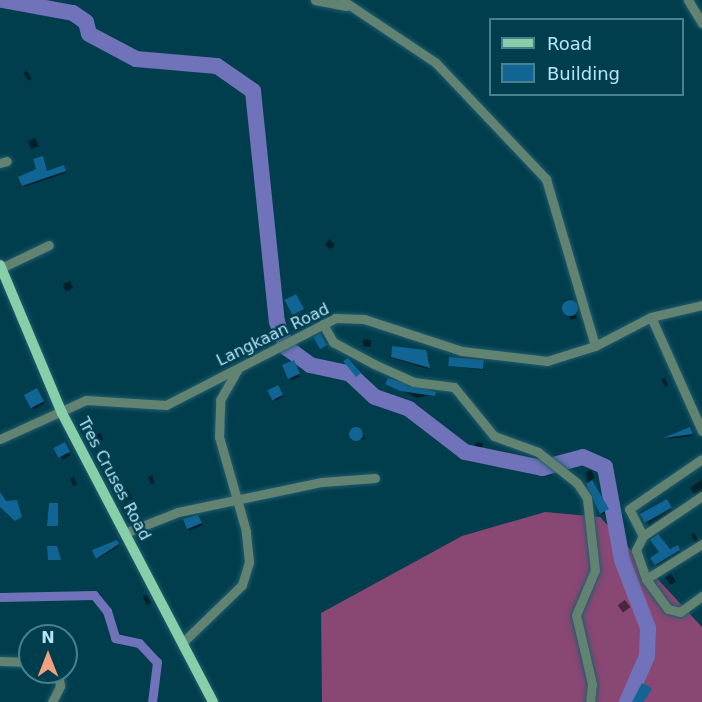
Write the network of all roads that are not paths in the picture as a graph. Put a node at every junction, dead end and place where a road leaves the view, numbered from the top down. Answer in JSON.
{"nodes":[{"id":1,"x":315,"y":0,"type":"edge"},
{"id":2,"x":688,"y":0,"type":"edge"},
{"id":3,"x":344,"y":3,"type":"edge"},
{"id":4,"x":702,"y":23,"type":"edge"},
{"id":5,"x":49,"y":245,"type":"dead end"},
{"id":6,"x":1,"y":267,"type":"edge"},
{"id":7,"x":702,"y":305,"type":"edge"},
{"id":8,"x":651,"y":316,"type":"junction"},
{"id":9,"x":322,"y":324,"type":"junction"},
{"id":10,"x":595,"y":346,"type":"junction"},
{"id":11,"x":239,"y":368,"type":"junction"},
{"id":12,"x":62,"y":413,"type":"junction"},
{"id":13,"x":702,"y":431,"type":"edge"},
{"id":14,"x":0,"y":440,"type":"edge"},
{"id":15,"x":702,"y":459,"type":"edge"},
{"id":16,"x":375,"y":478,"type":"dead end"},
{"id":17,"x":702,"y":496,"type":"edge"},
{"id":18,"x":236,"y":500,"type":"junction"},
{"id":19,"x":125,"y":533,"type":"junction"},
{"id":20,"x":643,"y":536,"type":"junction"},
{"id":21,"x":702,"y":544,"type":"edge"},
{"id":22,"x":646,"y":579,"type":"junction"},
{"id":23,"x":702,"y":596,"type":"edge"},
{"id":24,"x":182,"y":643,"type":"junction"},
{"id":25,"x":0,"y":661,"type":"edge"},
{"id":26,"x":18,"y":662,"type":"edge"},
{"id":27,"x":60,"y":684,"type":"edge"},
{"id":28,"x":52,"y":702,"type":"edge"},
{"id":29,"x":213,"y":702,"type":"edge"},
{"id":30,"x":590,"y":702,"type":"edge"}],
"edges":[{"from":1,"to":3,"type":"street"},
{"from":2,"to":4,"type":"street"},
{"from":3,"to":10,"type":"street"},
{"from":5,"to":6,"type":"street"},
{"from":6,"to":12,"type":"main road","name":"Tres Cruses Road"},
{"from":7,"to":8,"type":"street","name":"Langkaan Road"},
{"from":8,"to":10,"type":"street","name":"Langkaan Road"},
{"from":8,"to":13,"type":"street"},
{"from":9,"to":10,"type":"street","name":"Langkaan Road"},
{"from":9,"to":11,"type":"street","name":"Langkaan Road"},
{"from":9,"to":30,"type":"street"},
{"from":11,"to":12,"type":"street","name":"Langkaan Road"},
{"from":11,"to":18,"type":"street"},
{"from":12,"to":14,"type":"street","name":"Langkaan Road"},
{"from":12,"to":19,"type":"main road","name":"Tres Cruses Road"},
{"from":15,"to":20,"type":"street"},
{"from":16,"to":18,"type":"street"},
{"from":17,"to":20,"type":"street"},
{"from":18,"to":19,"type":"street"},
{"from":18,"to":24,"type":"street"},
{"from":19,"to":24,"type":"main road","name":"Tres Cruses Road"},
{"from":20,"to":22,"type":"street"},
{"from":21,"to":22,"type":"street"},
{"from":22,"to":23,"type":"street"},
{"from":24,"to":29,"type":"main road","name":"Tres Cruses Road"},
{"from":25,"to":26,"type":"street"},
{"from":27,"to":28,"type":"street"}]}
